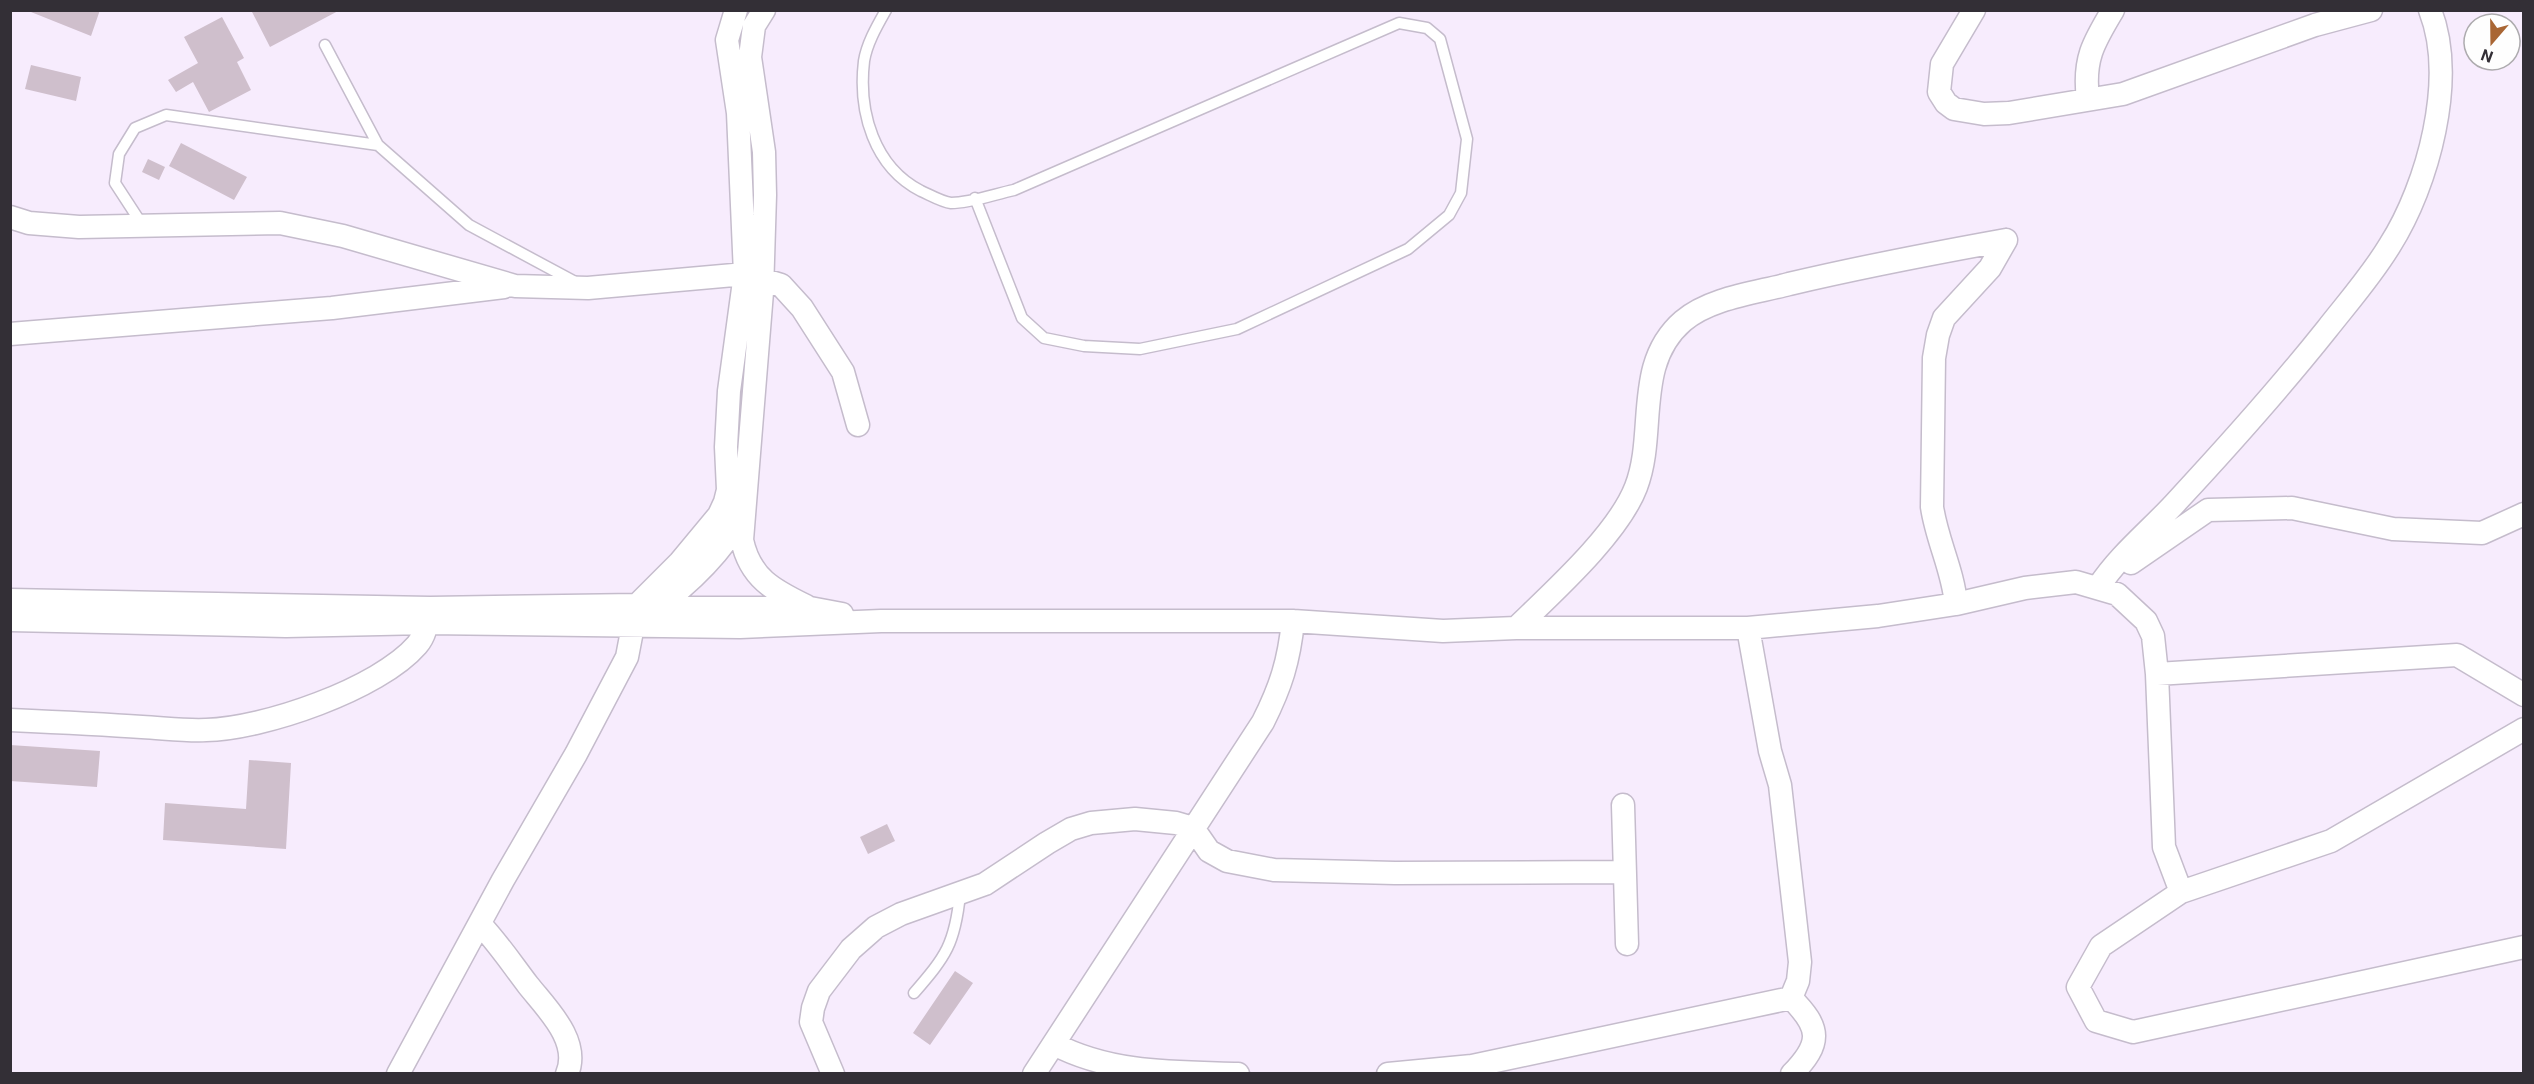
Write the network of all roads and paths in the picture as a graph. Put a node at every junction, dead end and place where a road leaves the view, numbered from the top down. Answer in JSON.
{"nodes":[{"id":1,"x":736,"y":10,"type":"edge"},
{"id":2,"x":764,"y":10,"type":"edge"},
{"id":3,"x":886,"y":10,"type":"edge"},
{"id":4,"x":1974,"y":10,"type":"edge"},
{"id":5,"x":2113,"y":10,"type":"edge"},
{"id":6,"x":2371,"y":10,"type":"edge"},
{"id":7,"x":2430,"y":10,"type":"edge"},
{"id":8,"x":325,"y":45,"type":"dead end"},
{"id":9,"x":2088,"y":99,"type":"junction"},
{"id":10,"x":378,"y":145,"type":"junction"},
{"id":11,"x":975,"y":198,"type":"junction"},
{"id":12,"x":10,"y":217,"type":"edge"},
{"id":13,"x":143,"y":226,"type":"junction"},
{"id":14,"x":754,"y":276,"type":"junction"},
{"id":15,"x":515,"y":286,"type":"junction"},
{"id":16,"x":588,"y":288,"type":"junction"},
{"id":17,"x":10,"y":334,"type":"edge"},
{"id":18,"x":858,"y":425,"type":"dead end"},
{"id":19,"x":743,"y":514,"type":"junction"},
{"id":20,"x":2523,"y":514,"type":"edge"},
{"id":21,"x":2098,"y":586,"type":"junction"},
{"id":22,"x":10,"y":600,"type":"edge"},
{"id":23,"x":1956,"y":604,"type":"junction"},
{"id":24,"x":810,"y":608,"type":"junction"},
{"id":25,"x":642,"y":613,"type":"junction"},
{"id":26,"x":429,"y":616,"type":"junction"},
{"id":27,"x":10,"y":620,"type":"edge"},
{"id":28,"x":881,"y":621,"type":"junction"},
{"id":29,"x":1293,"y":621,"type":"junction"},
{"id":30,"x":1516,"y":628,"type":"junction"},
{"id":31,"x":1748,"y":628,"type":"junction"},
{"id":32,"x":2157,"y":674,"type":"junction"},
{"id":33,"x":2523,"y":695,"type":"edge"},
{"id":34,"x":10,"y":720,"type":"edge"},
{"id":35,"x":2523,"y":729,"type":"edge"},
{"id":36,"x":1623,"y":805,"type":"dead end"},
{"id":37,"x":1193,"y":828,"type":"junction"},
{"id":38,"x":1624,"y":872,"type":"junction"},
{"id":39,"x":2181,"y":892,"type":"junction"},
{"id":40,"x":960,"y":894,"type":"junction"},
{"id":41,"x":480,"y":924,"type":"junction"},
{"id":42,"x":1627,"y":944,"type":"dead end"},
{"id":43,"x":2523,"y":947,"type":"edge"},
{"id":44,"x":914,"y":993,"type":"dead end"},
{"id":45,"x":1791,"y":998,"type":"junction"},
{"id":46,"x":1054,"y":1044,"type":"junction"},
{"id":47,"x":398,"y":1074,"type":"edge"},
{"id":48,"x":567,"y":1074,"type":"edge"},
{"id":49,"x":833,"y":1074,"type":"edge"},
{"id":50,"x":1034,"y":1074,"type":"edge"},
{"id":51,"x":1238,"y":1074,"type":"edge"},
{"id":52,"x":1388,"y":1074,"type":"edge"},
{"id":53,"x":1792,"y":1074,"type":"edge"}],
"edges":[{"from":1,"to":14,"type":"street"},
{"from":2,"to":14,"type":"street"},
{"from":3,"to":11,"type":"lane"},
{"from":4,"to":9,"type":"street"},
{"from":5,"to":9,"type":"street"},
{"from":6,"to":9,"type":"street"},
{"from":7,"to":21,"type":"street"},
{"from":8,"to":10,"type":"lane"},
{"from":10,"to":13,"type":"lane"},
{"from":10,"to":16,"type":"lane"},
{"from":11,"to":11,"type":"lane"},
{"from":12,"to":13,"type":"street"},
{"from":13,"to":15,"type":"street"},
{"from":14,"to":16,"type":"street"},
{"from":14,"to":18,"type":"street"},
{"from":14,"to":19,"type":"street"},
{"from":14,"to":25,"type":"street"},
{"from":15,"to":16,"type":"street"},
{"from":15,"to":17,"type":"street"},
{"from":19,"to":24,"type":"street"},
{"from":19,"to":25,"type":"street"},
{"from":20,"to":21,"type":"street"},
{"from":21,"to":23,"type":"street"},
{"from":21,"to":32,"type":"street"},
{"from":22,"to":26,"type":"street"},
{"from":23,"to":30,"type":"street"},
{"from":23,"to":31,"type":"street"},
{"from":24,"to":25,"type":"street"},
{"from":24,"to":28,"type":"street"},
{"from":25,"to":26,"type":"street"},
{"from":25,"to":28,"type":"street"},
{"from":25,"to":41,"type":"street"},
{"from":26,"to":27,"type":"street"},
{"from":26,"to":34,"type":"street"},
{"from":28,"to":29,"type":"street"},
{"from":29,"to":30,"type":"street"},
{"from":29,"to":37,"type":"street"},
{"from":30,"to":31,"type":"street"},
{"from":31,"to":45,"type":"street"},
{"from":32,"to":33,"type":"street"},
{"from":32,"to":39,"type":"street"},
{"from":35,"to":39,"type":"street"},
{"from":36,"to":38,"type":"street"},
{"from":37,"to":38,"type":"street"},
{"from":37,"to":40,"type":"street"},
{"from":37,"to":46,"type":"street"},
{"from":38,"to":42,"type":"street"},
{"from":39,"to":43,"type":"street"},
{"from":40,"to":44,"type":"lane"},
{"from":40,"to":49,"type":"street"},
{"from":41,"to":47,"type":"street"},
{"from":41,"to":48,"type":"street"},
{"from":45,"to":52,"type":"street"},
{"from":45,"to":53,"type":"street"},
{"from":46,"to":50,"type":"street"},
{"from":46,"to":51,"type":"street"}]}
